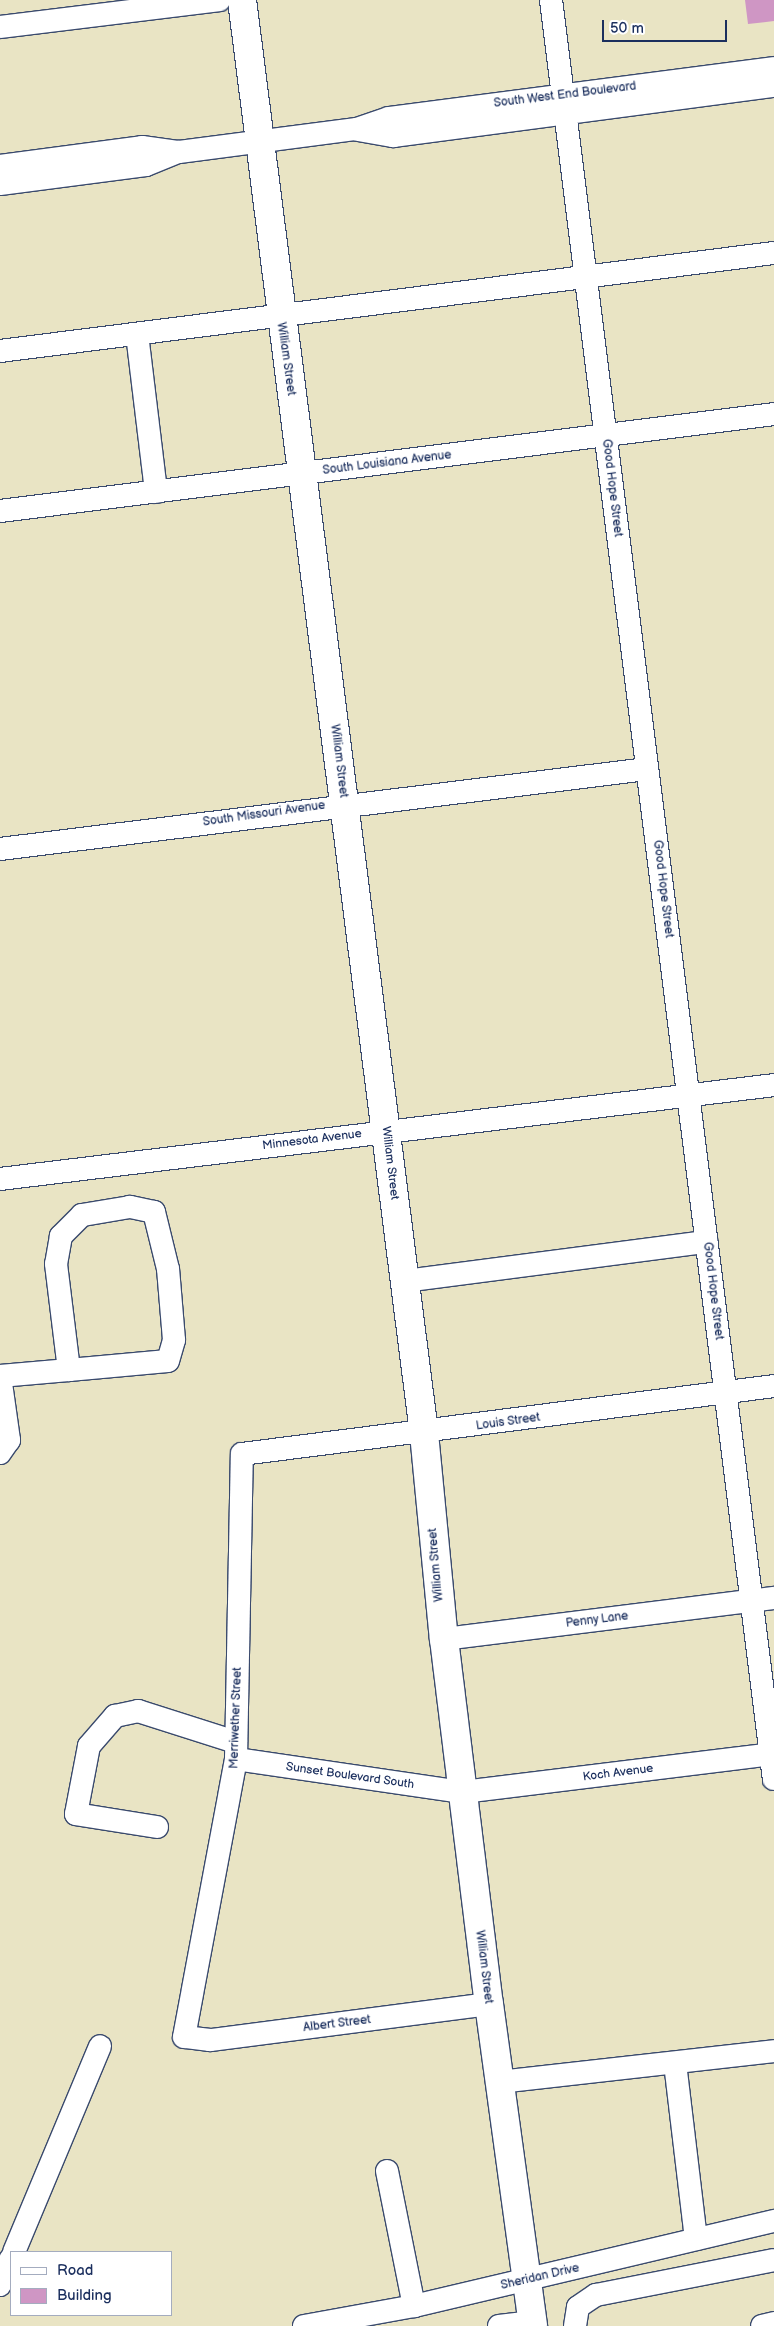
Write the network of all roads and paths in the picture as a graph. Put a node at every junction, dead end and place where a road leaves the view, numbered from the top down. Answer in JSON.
{"nodes":[{"id":1,"x":219,"y":0,"type":"edge"},
{"id":2,"x":242,"y":0,"type":"edge"},
{"id":3,"x":550,"y":0,"type":"edge"},
{"id":4,"x":0,"y":28,"type":"edge"},
{"id":5,"x":774,"y":68,"type":"edge"},
{"id":6,"x":774,"y":86,"type":"edge"},
{"id":7,"x":564,"y":106,"type":"junction"},
{"id":8,"x":258,"y":141,"type":"junction"},
{"id":9,"x":178,"y":152,"type":"junction"},
{"id":10,"x":0,"y":166,"type":"edge"},
{"id":11,"x":0,"y":184,"type":"edge"},
{"id":12,"x":774,"y":253,"type":"edge"},
{"id":13,"x":585,"y":276,"type":"junction"},
{"id":14,"x":280,"y":316,"type":"junction"},
{"id":15,"x":138,"y":334,"type":"junction"},
{"id":16,"x":0,"y":351,"type":"edge"},
{"id":17,"x":774,"y":414,"type":"edge"},
{"id":18,"x":605,"y":438,"type":"junction"},
{"id":19,"x":302,"y":473,"type":"junction"},
{"id":20,"x":156,"y":492,"type":"junction"},
{"id":21,"x":0,"y":511,"type":"edge"},
{"id":22,"x":647,"y":770,"type":"junction"},
{"id":23,"x":344,"y":804,"type":"junction"},
{"id":24,"x":0,"y":849,"type":"edge"},
{"id":25,"x":774,"y":1084,"type":"edge"},
{"id":26,"x":690,"y":1095,"type":"junction"},
{"id":27,"x":386,"y":1131,"type":"junction"},
{"id":28,"x":0,"y":1179,"type":"edge"},
{"id":29,"x":706,"y":1242,"type":"junction"},
{"id":30,"x":405,"y":1281,"type":"junction"},
{"id":31,"x":69,"y":1370,"type":"junction"},
{"id":32,"x":0,"y":1376,"type":"edge"},
{"id":33,"x":774,"y":1386,"type":"edge"},
{"id":34,"x":725,"y":1393,"type":"junction"},
{"id":35,"x":2,"y":1408,"type":"edge"},
{"id":36,"x":424,"y":1433,"type":"junction"},
{"id":37,"x":0,"y":1453,"type":"edge"},
{"id":38,"x":242,"y":1454,"type":"joint"},
{"id":39,"x":774,"y":1598,"type":"edge"},
{"id":40,"x":751,"y":1601,"type":"junction"},
{"id":41,"x":444,"y":1639,"type":"junction"},
{"id":42,"x":236,"y":1751,"type":"junction"},
{"id":43,"x":772,"y":1754,"type":"edge"},
{"id":44,"x":774,"y":1779,"type":"edge"},
{"id":45,"x":463,"y":1792,"type":"junction"},
{"id":46,"x":157,"y":1827,"type":"dead end"},
{"id":47,"x":489,"y":2004,"type":"junction"},
{"id":48,"x":184,"y":2037,"type":"joint"},
{"id":49,"x":100,"y":2046,"type":"dead end"},
{"id":50,"x":774,"y":2051,"type":"edge"},
{"id":51,"x":675,"y":2063,"type":"junction"},
{"id":52,"x":499,"y":2082,"type":"junction"},
{"id":53,"x":387,"y":2171,"type":"dead end"},
{"id":54,"x":774,"y":2221,"type":"edge"},
{"id":55,"x":696,"y":2240,"type":"junction"},
{"id":56,"x":14,"y":2251,"type":"edge"},
{"id":57,"x":10,"y":2260,"type":"edge"},
{"id":58,"x":774,"y":2260,"type":"edge"},
{"id":59,"x":527,"y":2280,"type":"junction"},
{"id":60,"x":0,"y":2285,"type":"edge"},
{"id":61,"x":414,"y":2306,"type":"junction"},
{"id":62,"x":533,"y":2324,"type":"edge"},
{"id":63,"x":774,"y":2324,"type":"edge"},
{"id":64,"x":304,"y":2326,"type":"edge"},
{"id":65,"x":499,"y":2326,"type":"edge"},
{"id":66,"x":575,"y":2326,"type":"edge"},
{"id":67,"x":762,"y":2326,"type":"edge"}],
"edges":[{"from":1,"to":4,"type":"street"},
{"from":2,"to":8,"type":"main road","name":"William Street"},
{"from":3,"to":7,"type":"street","name":"Good Hope Street"},
{"from":5,"to":7,"type":"street","name":"South West End Boulevard"},
{"from":6,"to":7,"type":"street","name":"South West End Boulevard"},
{"from":7,"to":8,"type":"street","name":"South West End Boulevard"},
{"from":7,"to":13,"type":"street","name":"Good Hope Street"},
{"from":8,"to":9,"type":"street","name":"South West End Boulevard"},
{"from":8,"to":14,"type":"main road","name":"William Street"},
{"from":9,"to":10,"type":"street","name":"South West End Boulevard"},
{"from":9,"to":11,"type":"street","name":"South West End Boulevard"},
{"from":12,"to":13,"type":"street"},
{"from":13,"to":14,"type":"street"},
{"from":13,"to":18,"type":"street","name":"Good Hope Street"},
{"from":14,"to":15,"type":"street"},
{"from":14,"to":19,"type":"main road","name":"William Street"},
{"from":15,"to":16,"type":"street"},
{"from":15,"to":20,"type":"street"},
{"from":17,"to":18,"type":"street","name":"South Louisiana Avenue"},
{"from":18,"to":19,"type":"street","name":"South Louisiana Avenue"},
{"from":18,"to":22,"type":"street","name":"Good Hope Street"},
{"from":19,"to":20,"type":"street","name":"South Louisiana Avenue"},
{"from":19,"to":23,"type":"main road","name":"William Street"},
{"from":20,"to":21,"type":"street","name":"South Louisiana Avenue"},
{"from":22,"to":23,"type":"street","name":"South Missouri Avenue"},
{"from":22,"to":26,"type":"street","name":"Good Hope Street"},
{"from":23,"to":24,"type":"street","name":"South Missouri Avenue"},
{"from":23,"to":27,"type":"main road","name":"William Street"},
{"from":25,"to":26,"type":"street","name":"Minnesota Avenue"},
{"from":26,"to":27,"type":"street","name":"Minnesota Avenue"},
{"from":26,"to":29,"type":"street","name":"Good Hope Street"},
{"from":27,"to":28,"type":"street","name":"Minnesota Avenue"},
{"from":27,"to":30,"type":"main road","name":"William Street"},
{"from":29,"to":30,"type":"street"},
{"from":29,"to":34,"type":"street","name":"Good Hope Street"},
{"from":30,"to":36,"type":"main road","name":"William Street"},
{"from":31,"to":31,"type":"street"},
{"from":31,"to":32,"type":"street"},
{"from":32,"to":35,"type":"street"},
{"from":33,"to":34,"type":"street","name":"Louis Street"},
{"from":34,"to":36,"type":"street","name":"Louis Street"},
{"from":34,"to":40,"type":"street","name":"Good Hope Street"},
{"from":35,"to":37,"type":"street"},
{"from":36,"to":38,"type":"street","name":"Louis Street"},
{"from":36,"to":41,"type":"main road","name":"William Street"},
{"from":38,"to":42,"type":"street","name":"Merriwether Street"},
{"from":39,"to":40,"type":"street","name":"Penny Lane"},
{"from":40,"to":41,"type":"street","name":"Penny Lane"},
{"from":40,"to":43,"type":"street","name":"Good Hope Street"},
{"from":41,"to":45,"type":"main road","name":"William Street"},
{"from":42,"to":45,"type":"street","name":"Sunset Boulevard South"},
{"from":42,"to":46,"type":"street","name":"Sunset Boulevard South"},
{"from":42,"to":48,"type":"street","name":"Merriwether Street"},
{"from":43,"to":44,"type":"street","name":"Good Hope Street"},
{"from":43,"to":45,"type":"street","name":"Koch Avenue"},
{"from":45,"to":47,"type":"main road","name":"William Street"},
{"from":47,"to":48,"type":"street","name":"Albert Street"},
{"from":47,"to":52,"type":"main road","name":"William Street"},
{"from":49,"to":56,"type":"street"},
{"from":50,"to":51,"type":"street"},
{"from":51,"to":52,"type":"street"},
{"from":51,"to":55,"type":"street"},
{"from":52,"to":59,"type":"main road","name":"William Street"},
{"from":53,"to":61,"type":"street"},
{"from":54,"to":55,"type":"street","name":"Sheridan Drive"},
{"from":55,"to":59,"type":"street","name":"Sheridan Drive"},
{"from":57,"to":60,"type":"street"},
{"from":58,"to":66,"type":"street"},
{"from":59,"to":61,"type":"street","name":"Sheridan Drive"},
{"from":59,"to":62,"type":"main road","name":"William Street"},
{"from":61,"to":64,"type":"street","name":"Sheridan Drive"},
{"from":62,"to":65,"type":"street"},
{"from":63,"to":67,"type":"street"}]}
